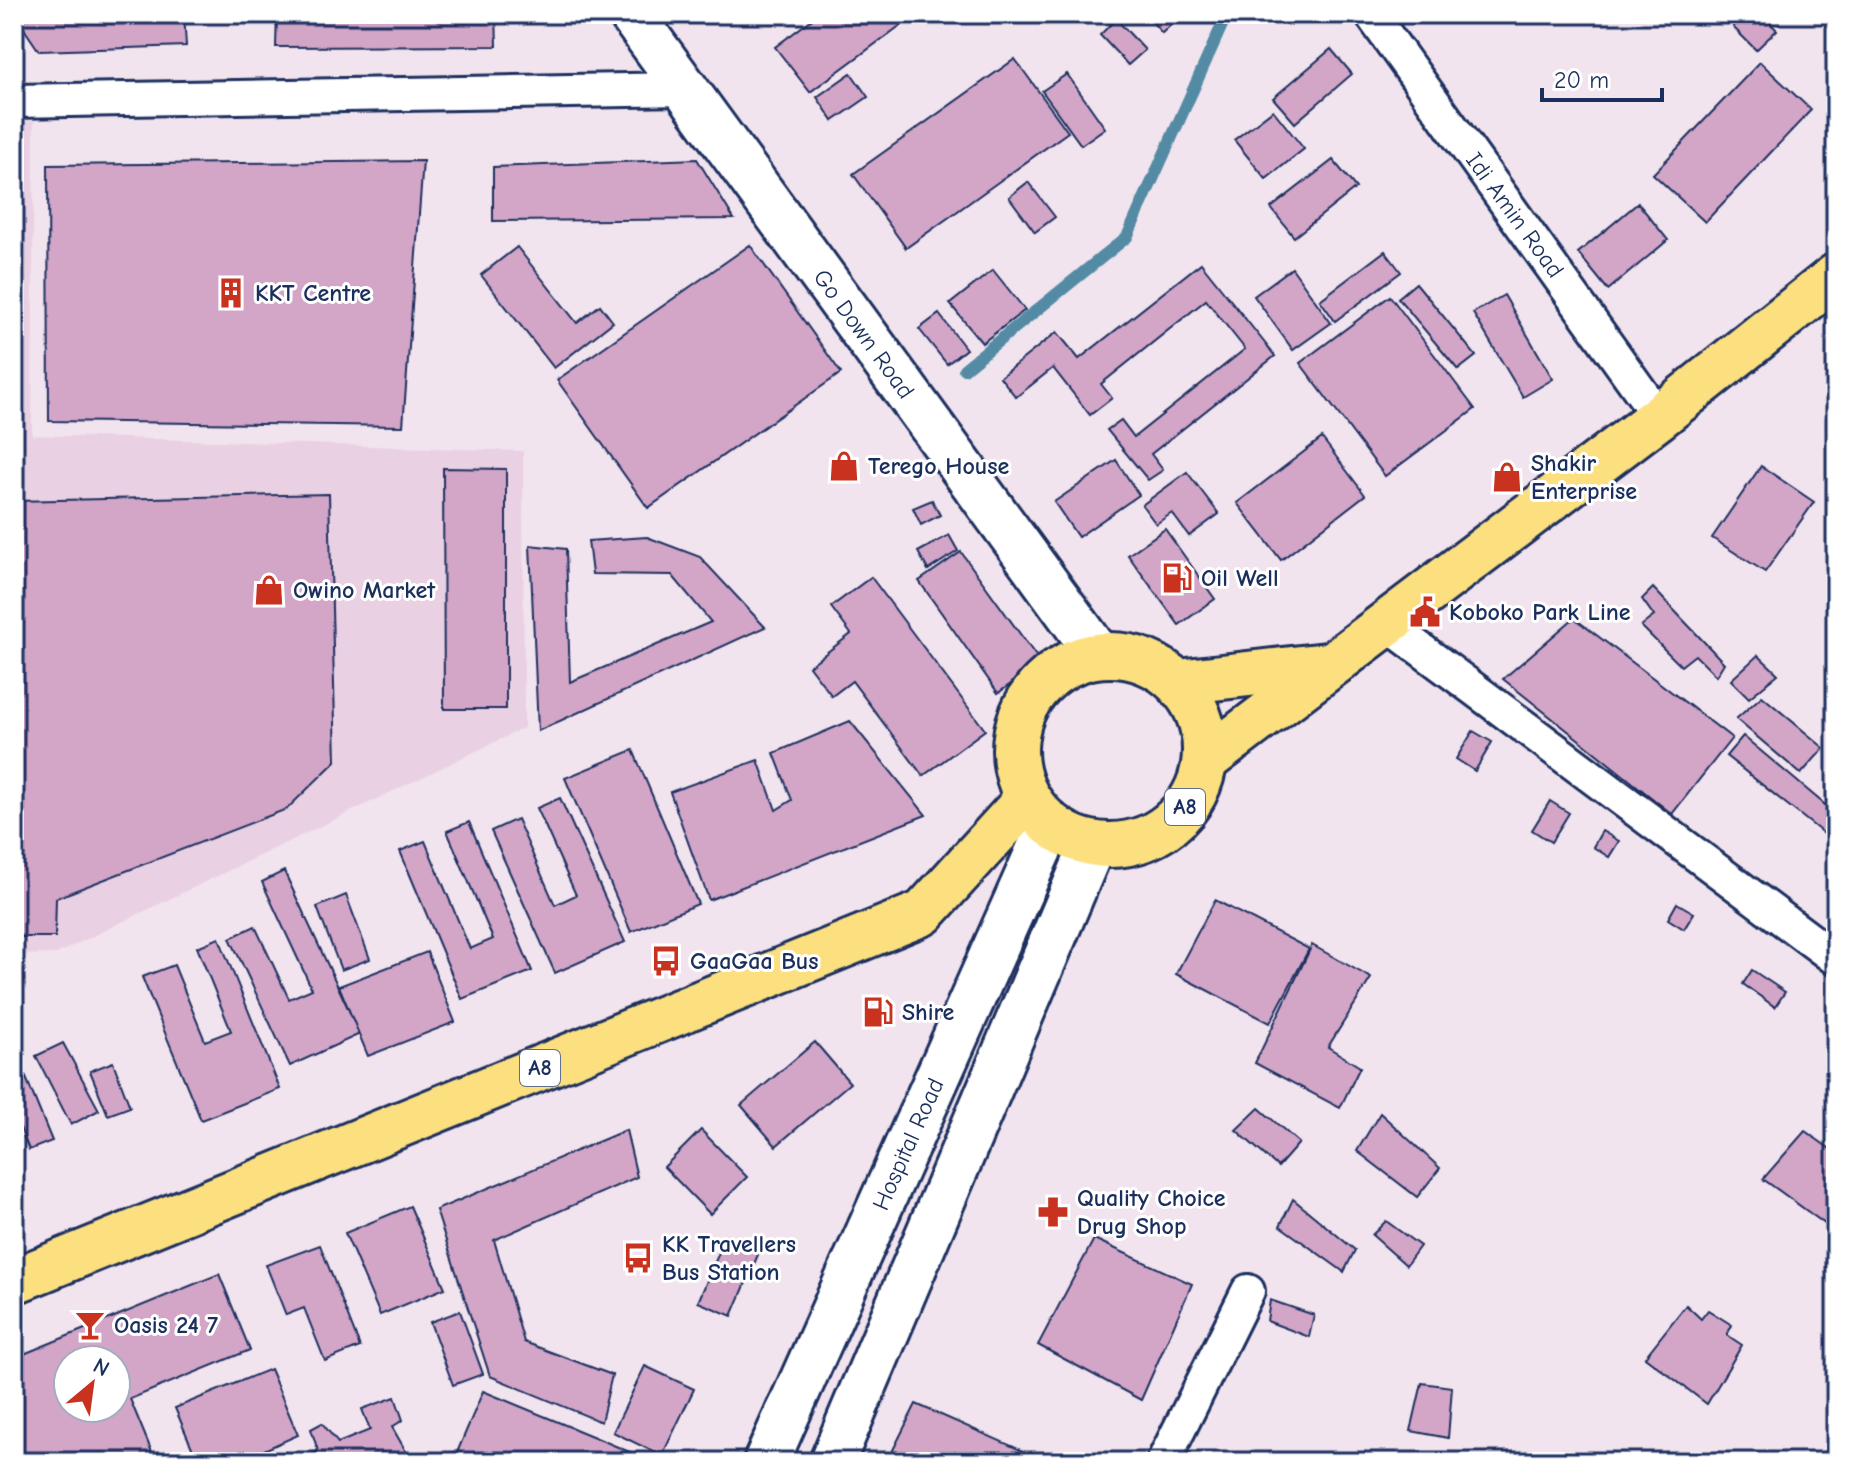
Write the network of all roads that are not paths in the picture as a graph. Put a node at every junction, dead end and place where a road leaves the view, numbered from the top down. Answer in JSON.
{"nodes":[{"id":1,"x":631,"y":14,"type":"edge"},
{"id":2,"x":1371,"y":14,"type":"edge"},
{"id":3,"x":685,"y":89,"type":"junction"},
{"id":4,"x":14,"y":101,"type":"edge"},
{"id":5,"x":1836,"y":276,"type":"edge"},
{"id":6,"x":1659,"y":417,"type":"junction"},
{"id":7,"x":1384,"y":622,"type":"junction"},
{"id":8,"x":1098,"y":654,"type":"junction"},
{"id":9,"x":1327,"y":665,"type":"junction"},
{"id":10,"x":1178,"y":682,"type":"junction"},
{"id":11,"x":1206,"y":760,"type":"junction"},
{"id":12,"x":1039,"y":812,"type":"junction"},
{"id":13,"x":1093,"y":844,"type":"junction"},
{"id":14,"x":1836,"y":959,"type":"edge"},
{"id":15,"x":14,"y":1281,"type":"edge"},
{"id":16,"x":1248,"y":1291,"type":"dead end"},
{"id":17,"x":766,"y":1462,"type":"edge"},
{"id":18,"x":832,"y":1462,"type":"edge"},
{"id":19,"x":1163,"y":1462,"type":"edge"}],
"edges":[{"from":1,"to":3,"type":"main road","name":"Go Down Road"},
{"from":2,"to":6,"type":"street","name":"Idi Amin Road"},
{"from":3,"to":4,"type":"street"},
{"from":3,"to":8,"type":"main road","name":"Go Down Road"},
{"from":5,"to":6,"type":"main road"},
{"from":6,"to":7,"type":"main road"},
{"from":7,"to":9,"type":"main road"},
{"from":7,"to":14,"type":"street"},
{"from":8,"to":10,"type":"main road","number":"A8"},
{"from":8,"to":12,"type":"main road","number":"A8"},
{"from":9,"to":10,"type":"main road"},
{"from":9,"to":11,"type":"main road"},
{"from":10,"to":11,"type":"main road","number":"A8"},
{"from":11,"to":13,"type":"main road","number":"A8"},
{"from":12,"to":13,"type":"main road","number":"A8"},
{"from":12,"to":15,"type":"main road","number":"A8"},
{"from":12,"to":17,"type":"main road","name":"Hospital Road"},
{"from":13,"to":18,"type":"main road"},
{"from":16,"to":19,"type":"street"}]}
